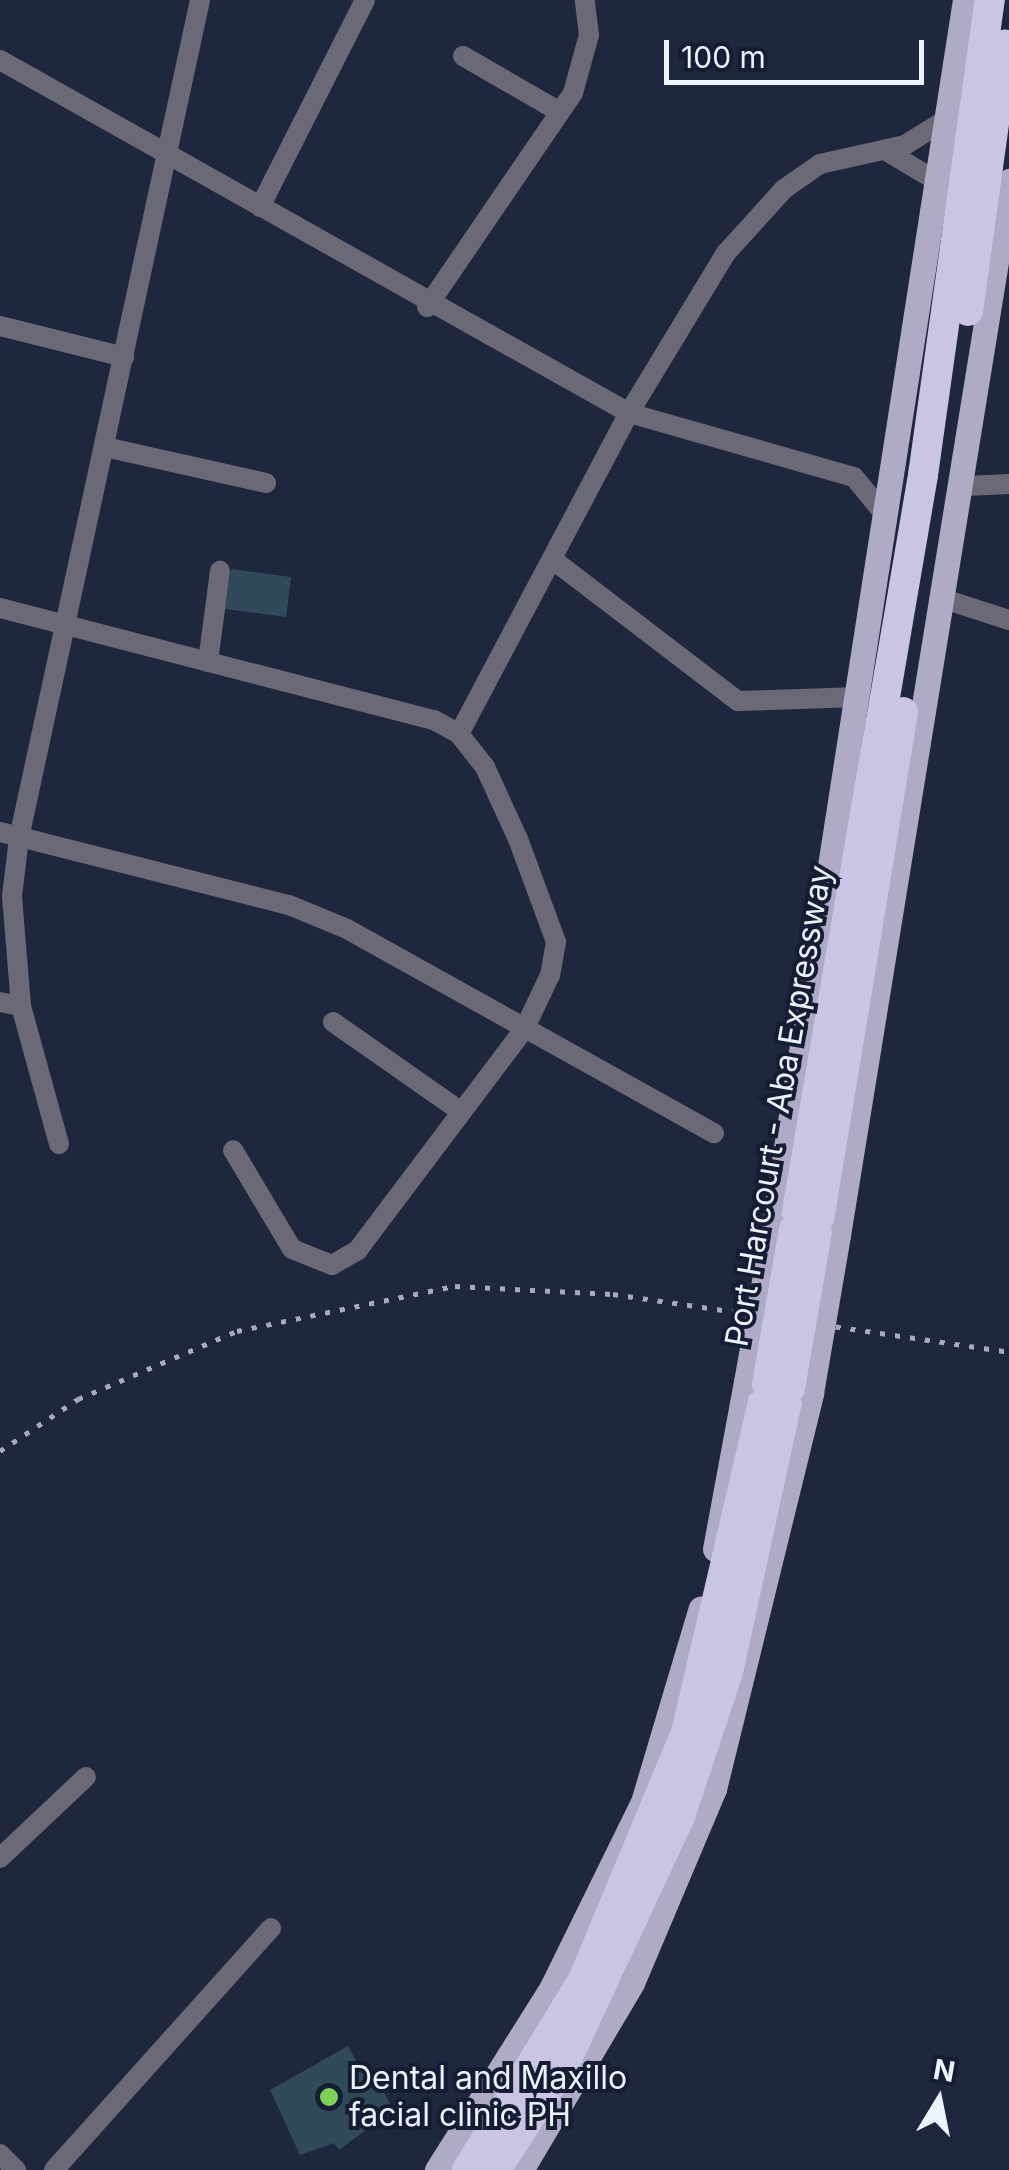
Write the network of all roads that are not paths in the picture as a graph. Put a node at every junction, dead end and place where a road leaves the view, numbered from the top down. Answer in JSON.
{"nodes":[{"id":1,"x":200,"y":0,"type":"edge"},
{"id":2,"x":366,"y":0,"type":"edge"},
{"id":3,"x":585,"y":0,"type":"edge"},
{"id":4,"x":964,"y":0,"type":"edge"},
{"id":5,"x":990,"y":0,"type":"edge"},
{"id":6,"x":1009,"y":10,"type":"edge"},
{"id":7,"x":463,"y":56,"type":"dead end"},
{"id":8,"x":0,"y":60,"type":"edge"},
{"id":9,"x":560,"y":112,"type":"junction"},
{"id":10,"x":950,"y":117,"type":"junction"},
{"id":11,"x":876,"y":149,"type":"junction"},
{"id":12,"x":168,"y":151,"type":"junction"},
{"id":13,"x":1009,"y":181,"type":"edge"},
{"id":14,"x":940,"y":183,"type":"junction"},
{"id":15,"x":260,"y":207,"type":"junction"},
{"id":16,"x":426,"y":307,"type":"junction"},
{"id":17,"x":0,"y":326,"type":"edge"},
{"id":18,"x":124,"y":357,"type":"junction"},
{"id":19,"x":629,"y":413,"type":"junction"},
{"id":20,"x":105,"y":447,"type":"junction"},
{"id":21,"x":901,"y":450,"type":"junction"},
{"id":22,"x":854,"y":477,"type":"junction"},
{"id":23,"x":266,"y":482,"type":"dead end"},
{"id":24,"x":1009,"y":484,"type":"edge"},
{"id":25,"x":966,"y":486,"type":"junction"},
{"id":26,"x":889,"y":523,"type":"junction"},
{"id":27,"x":552,"y":558,"type":"junction"},
{"id":28,"x":220,"y":571,"type":"dead end"},
{"id":29,"x":947,"y":600,"type":"junction"},
{"id":30,"x":0,"y":608,"type":"edge"},
{"id":31,"x":1009,"y":620,"type":"edge"},
{"id":32,"x":67,"y":629,"type":"junction"},
{"id":33,"x":208,"y":662,"type":"junction"},
{"id":34,"x":859,"y":697,"type":"junction"},
{"id":35,"x":459,"y":734,"type":"junction"},
{"id":36,"x":10,"y":835,"type":"edge"},
{"id":37,"x":11,"y":1004,"type":"edge"},
{"id":38,"x":333,"y":1022,"type":"dead end"},
{"id":39,"x":525,"y":1028,"type":"junction"},
{"id":40,"x":460,"y":1111,"type":"junction"},
{"id":41,"x":714,"y":1132,"type":"dead end"},
{"id":42,"x":59,"y":1144,"type":"dead end"},
{"id":43,"x":233,"y":1150,"type":"dead end"},
{"id":44,"x":806,"y":1230,"type":"junction"},
{"id":45,"x":778,"y":1387,"type":"junction"},
{"id":46,"x":86,"y":1778,"type":"dead end"},
{"id":47,"x":0,"y":1858,"type":"edge"},
{"id":48,"x":271,"y":1928,"type":"dead end"},
{"id":49,"x":515,"y":2121,"type":"junction"},
{"id":50,"x":0,"y":2154,"type":"edge"},
{"id":51,"x":16,"y":2170,"type":"edge"},
{"id":52,"x":54,"y":2170,"type":"edge"},
{"id":53,"x":437,"y":2170,"type":"edge"},
{"id":54,"x":467,"y":2170,"type":"edge"},
{"id":55,"x":496,"y":2170,"type":"edge"},
{"id":56,"x":521,"y":2170,"type":"edge"}],
"edges":[{"from":1,"to":12,"type":"street"},
{"from":2,"to":15,"type":"street"},
{"from":3,"to":9,"type":"street"},
{"from":4,"to":10,"type":"main road"},
{"from":5,"to":44,"type":"highway","name":"Port Harcourt - Aba Expressway"},
{"from":6,"to":44,"type":"highway","name":"Port Harcourt - Aba Expressway"},
{"from":7,"to":9,"type":"street"},
{"from":8,"to":12,"type":"street"},
{"from":9,"to":16,"type":"street"},
{"from":10,"to":11,"type":"street"},
{"from":10,"to":14,"type":"main road"},
{"from":11,"to":14,"type":"street"},
{"from":11,"to":19,"type":"street"},
{"from":12,"to":15,"type":"street"},
{"from":12,"to":18,"type":"street"},
{"from":13,"to":25,"type":"main road"},
{"from":14,"to":21,"type":"main road"},
{"from":15,"to":16,"type":"street"},
{"from":16,"to":19,"type":"street"},
{"from":17,"to":18,"type":"street"},
{"from":18,"to":20,"type":"street"},
{"from":19,"to":22,"type":"street"},
{"from":19,"to":27,"type":"street"},
{"from":20,"to":23,"type":"street"},
{"from":20,"to":32,"type":"street"},
{"from":21,"to":22,"type":"street"},
{"from":21,"to":26,"type":"main road"},
{"from":22,"to":26,"type":"street"},
{"from":24,"to":25,"type":"street"},
{"from":25,"to":29,"type":"main road"},
{"from":26,"to":34,"type":"main road"},
{"from":27,"to":34,"type":"street"},
{"from":27,"to":35,"type":"street"},
{"from":28,"to":33,"type":"street"},
{"from":29,"to":31,"type":"street"},
{"from":29,"to":44,"type":"main road"},
{"from":30,"to":32,"type":"street"},
{"from":32,"to":33,"type":"street"},
{"from":32,"to":36,"type":"street"},
{"from":33,"to":35,"type":"street"},
{"from":34,"to":44,"type":"main road"},
{"from":35,"to":39,"type":"street"},
{"from":36,"to":37,"type":"street"},
{"from":36,"to":39,"type":"street"},
{"from":37,"to":42,"type":"street"},
{"from":38,"to":40,"type":"street"},
{"from":39,"to":40,"type":"street"},
{"from":39,"to":41,"type":"street"},
{"from":40,"to":43,"type":"street"},
{"from":44,"to":45,"type":"highway","name":"Port Harcourt - Aba Expressway","bridge":true},
{"from":44,"to":45,"type":"main road","bridge":true},
{"from":45,"to":49,"type":"highway","name":"Port Harcourt - Aba Expressway"},
{"from":45,"to":53,"type":"main road"},
{"from":45,"to":56,"type":"main road"},
{"from":46,"to":47,"type":"street"},
{"from":48,"to":52,"type":"street"},
{"from":49,"to":54,"type":"highway","name":"Port Harcourt - Aba Expressway"},
{"from":49,"to":55,"type":"highway","name":"Port Harcourt - Aba Expressway"},
{"from":50,"to":51,"type":"street"}]}
